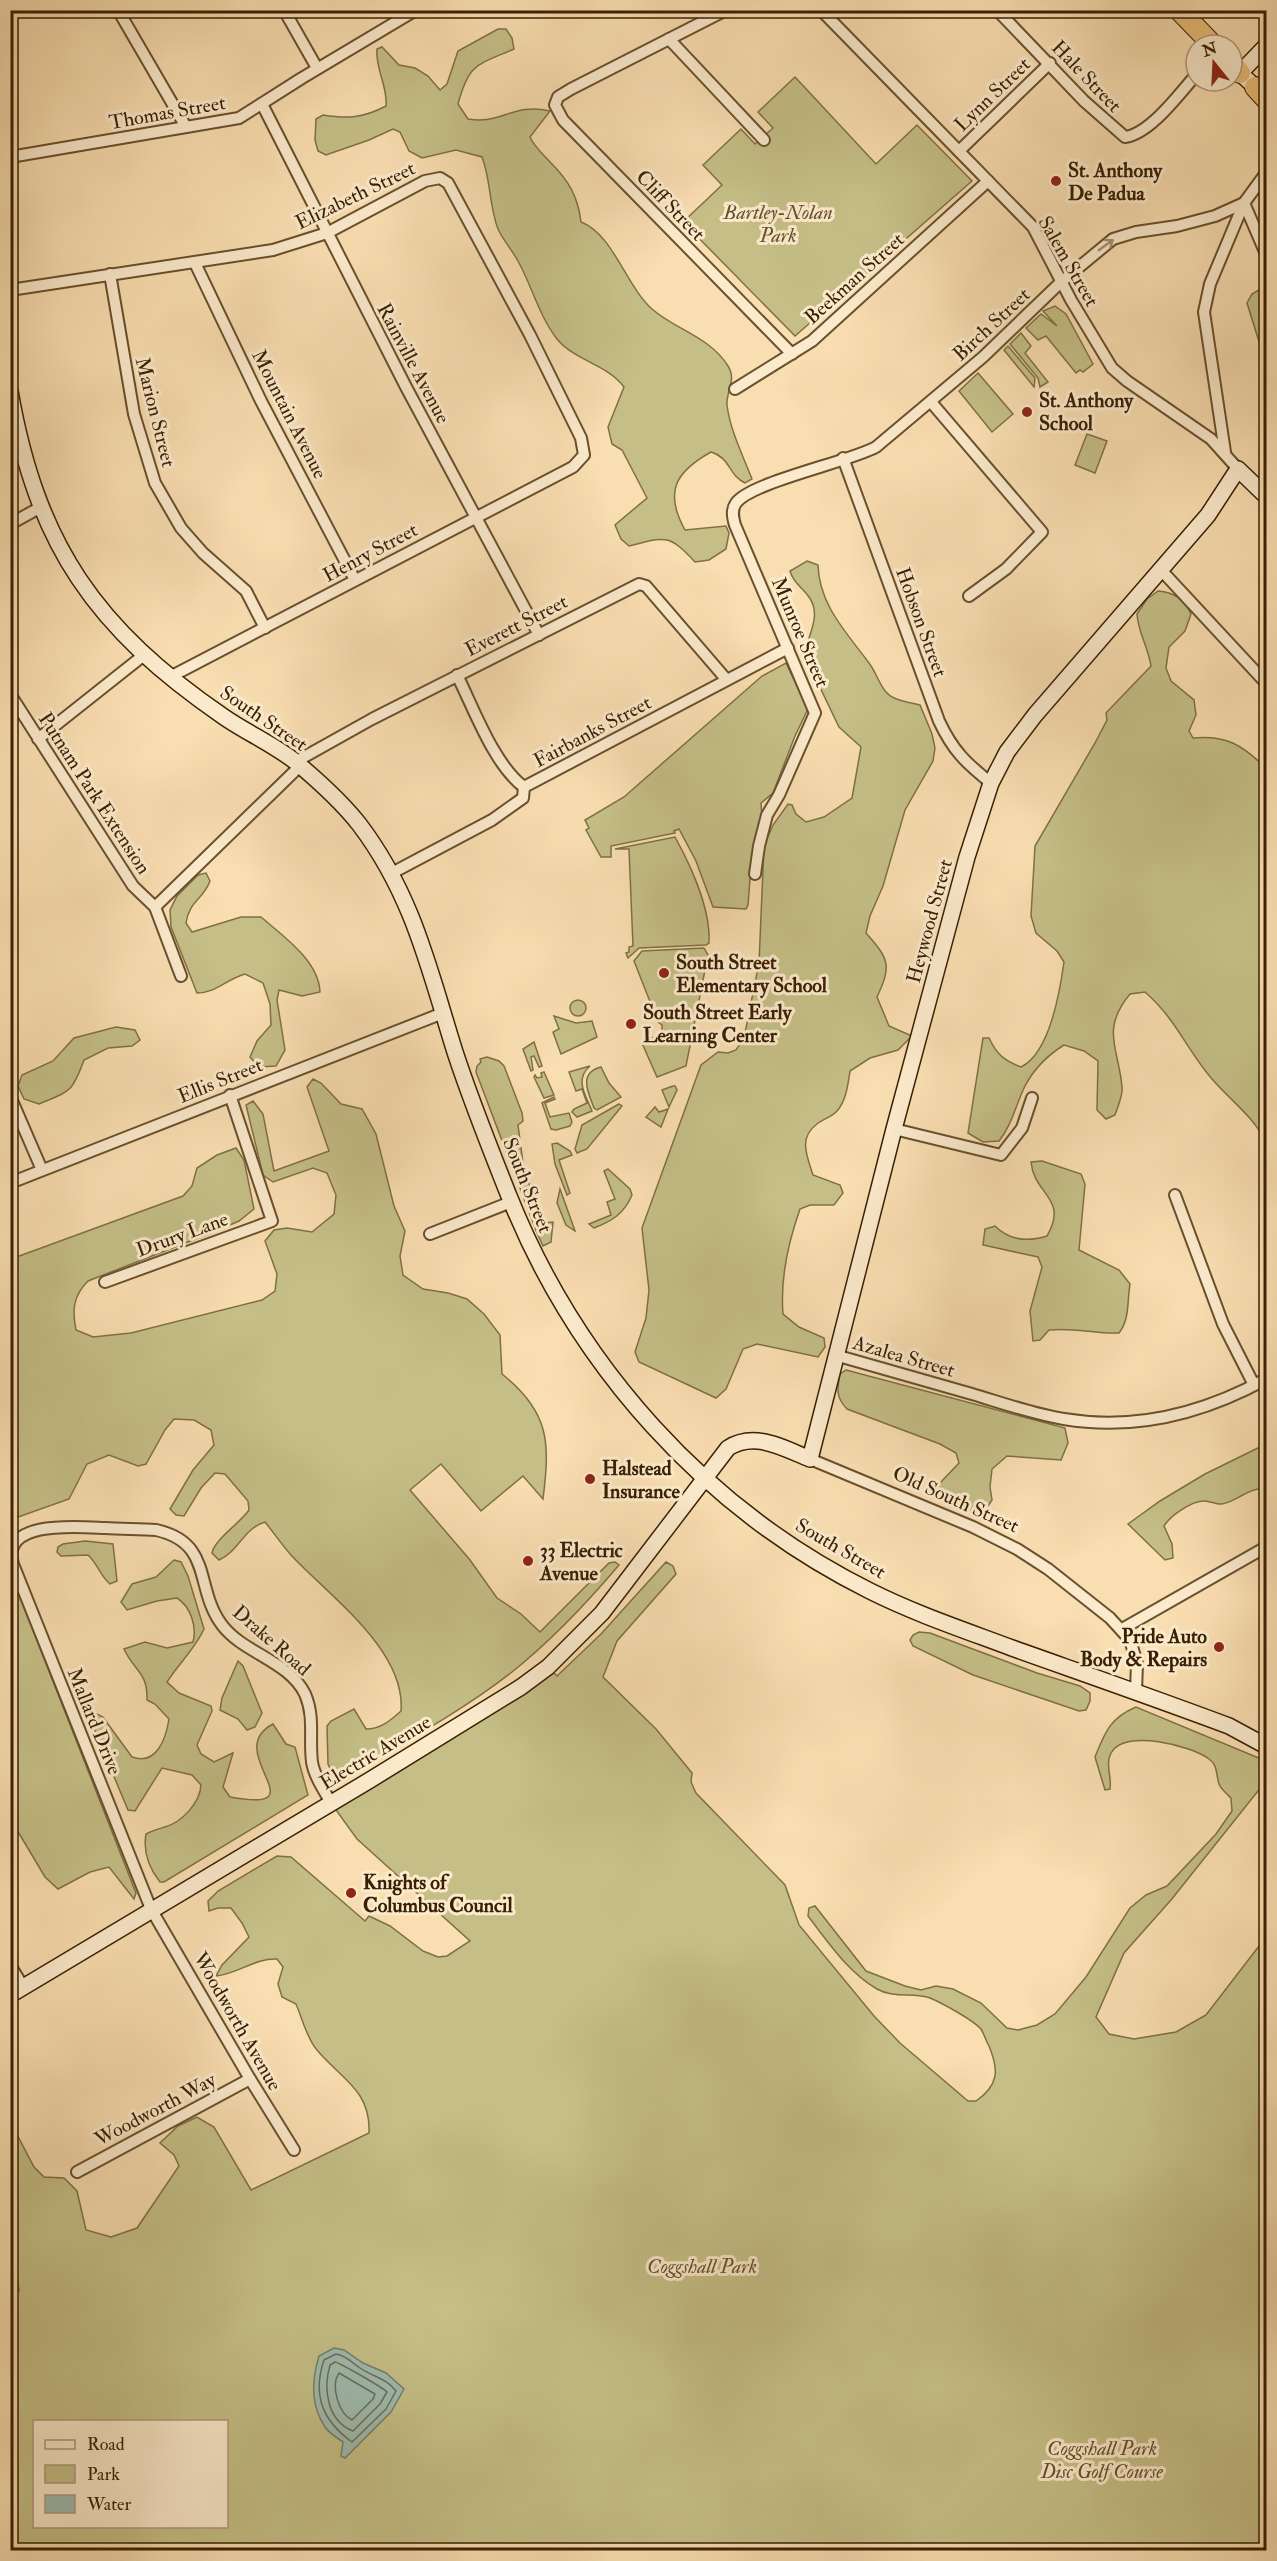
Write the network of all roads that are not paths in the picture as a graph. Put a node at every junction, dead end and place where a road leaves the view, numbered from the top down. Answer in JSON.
{"nodes":[{"id":1,"x":118,"y":10,"type":"edge"},
{"id":2,"x":284,"y":10,"type":"edge"},
{"id":3,"x":416,"y":10,"type":"edge"},
{"id":4,"x":726,"y":10,"type":"edge"},
{"id":5,"x":821,"y":10,"type":"edge"},
{"id":6,"x":997,"y":10,"type":"edge"},
{"id":7,"x":1179,"y":10,"type":"edge"},
{"id":8,"x":1201,"y":33,"type":"edge"},
{"id":9,"x":669,"y":39,"type":"junction"},
{"id":10,"x":1266,"y":46,"type":"edge"},
{"id":11,"x":1050,"y":63,"type":"junction"},
{"id":12,"x":1244,"y":63,"type":"edge"},
{"id":13,"x":317,"y":69,"type":"junction"},
{"id":14,"x":1244,"y":77,"type":"edge"},
{"id":15,"x":1184,"y":87,"type":"edge"},
{"id":16,"x":1261,"y":93,"type":"edge"},
{"id":17,"x":262,"y":104,"type":"junction"},
{"id":18,"x":186,"y":127,"type":"junction"},
{"id":19,"x":764,"y":140,"type":"dead end"},
{"id":20,"x":959,"y":151,"type":"junction"},
{"id":21,"x":10,"y":157,"type":"edge"},
{"id":22,"x":1266,"y":173,"type":"edge"},
{"id":23,"x":988,"y":181,"type":"junction"},
{"id":24,"x":1244,"y":203,"type":"junction"},
{"id":25,"x":327,"y":233,"type":"junction"},
{"id":26,"x":1266,"y":254,"type":"edge"},
{"id":27,"x":195,"y":263,"type":"junction"},
{"id":28,"x":110,"y":274,"type":"junction"},
{"id":29,"x":1061,"y":282,"type":"junction"},
{"id":30,"x":10,"y":290,"type":"edge"},
{"id":31,"x":792,"y":354,"type":"junction"},
{"id":32,"x":735,"y":389,"type":"dead end"},
{"id":33,"x":11,"y":399,"type":"edge"},
{"id":34,"x":931,"y":402,"type":"junction"},
{"id":35,"x":1226,"y":453,"type":"junction"},
{"id":36,"x":584,"y":455,"type":"joint"},
{"id":37,"x":843,"y":458,"type":"junction"},
{"id":38,"x":1238,"y":469,"type":"junction"},
{"id":39,"x":1266,"y":496,"type":"edge"},
{"id":40,"x":735,"y":504,"type":"joint"},
{"id":41,"x":41,"y":507,"type":"junction"},
{"id":42,"x":475,"y":517,"type":"junction"},
{"id":43,"x":10,"y":524,"type":"edge"},
{"id":44,"x":1162,"y":571,"type":"junction"},
{"id":45,"x":355,"y":580,"type":"junction"},
{"id":46,"x":969,"y":596,"type":"dead end"},
{"id":47,"x":266,"y":628,"type":"junction"},
{"id":48,"x":539,"y":635,"type":"junction"},
{"id":49,"x":788,"y":648,"type":"junction"},
{"id":50,"x":144,"y":655,"type":"junction"},
{"id":51,"x":457,"y":675,"type":"junction"},
{"id":52,"x":170,"y":677,"type":"junction"},
{"id":53,"x":726,"y":679,"type":"junction"},
{"id":54,"x":1266,"y":683,"type":"edge"},
{"id":55,"x":10,"y":694,"type":"edge"},
{"id":56,"x":38,"y":738,"type":"junction"},
{"id":57,"x":297,"y":764,"type":"junction"},
{"id":58,"x":991,"y":783,"type":"junction"},
{"id":59,"x":524,"y":787,"type":"junction"},
{"id":60,"x":392,"y":873,"type":"junction"},
{"id":61,"x":755,"y":873,"type":"dead end"},
{"id":62,"x":155,"y":907,"type":"junction"},
{"id":63,"x":181,"y":976,"type":"dead end"},
{"id":64,"x":443,"y":1013,"type":"junction"},
{"id":65,"x":230,"y":1095,"type":"junction"},
{"id":66,"x":10,"y":1096,"type":"edge"},
{"id":67,"x":1032,"y":1098,"type":"dead end"},
{"id":68,"x":894,"y":1129,"type":"junction"},
{"id":69,"x":42,"y":1170,"type":"junction"},
{"id":70,"x":10,"y":1183,"type":"edge"},
{"id":71,"x":1175,"y":1195,"type":"dead end"},
{"id":72,"x":511,"y":1202,"type":"junction"},
{"id":73,"x":430,"y":1234,"type":"dead end"},
{"id":74,"x":105,"y":1282,"type":"dead end"},
{"id":75,"x":835,"y":1355,"type":"junction"},
{"id":76,"x":1266,"y":1378,"type":"edge"},
{"id":77,"x":1254,"y":1385,"type":"junction"},
{"id":78,"x":810,"y":1459,"type":"junction"},
{"id":79,"x":705,"y":1479,"type":"junction"},
{"id":80,"x":14,"y":1545,"type":"joint"},
{"id":81,"x":1266,"y":1547,"type":"edge"},
{"id":82,"x":1122,"y":1629,"type":"junction"},
{"id":83,"x":1136,"y":1692,"type":"junction"},
{"id":84,"x":1266,"y":1746,"type":"edge"},
{"id":85,"x":331,"y":1803,"type":"junction"},
{"id":86,"x":151,"y":1909,"type":"junction"},
{"id":87,"x":10,"y":1965,"type":"edge"},
{"id":88,"x":17,"y":1991,"type":"edge"},
{"id":89,"x":250,"y":2079,"type":"junction"},
{"id":90,"x":294,"y":2150,"type":"dead end"},
{"id":91,"x":77,"y":2172,"type":"dead end"}],
"edges":[{"from":1,"to":18,"type":"street"},
{"from":2,"to":13,"type":"street"},
{"from":3,"to":13,"type":"street","name":"Thomas Street"},
{"from":4,"to":9,"type":"street"},
{"from":5,"to":20,"type":"street","name":"Salem Street"},
{"from":6,"to":11,"type":"street","name":"Hale Street"},
{"from":7,"to":8,"type":"highway"},
{"from":9,"to":19,"type":"street"},
{"from":9,"to":31,"type":"street","name":"Cliff Street"},
{"from":10,"to":12,"type":"main road"},
{"from":11,"to":15,"type":"street","name":"Hale Street"},
{"from":11,"to":20,"type":"street","name":"Lynn Street"},
{"from":13,"to":17,"type":"street","name":"Thomas Street"},
{"from":14,"to":16,"type":"main road"},
{"from":17,"to":18,"type":"street","name":"Thomas Street"},
{"from":17,"to":25,"type":"street","name":"Rainville Avenue"},
{"from":18,"to":21,"type":"street","name":"Thomas Street"},
{"from":20,"to":23,"type":"street","name":"Salem Street"},
{"from":22,"to":24,"type":"street","name":"Birch Street"},
{"from":23,"to":29,"type":"street","name":"Salem Street"},
{"from":23,"to":31,"type":"street","name":"Beekman Street"},
{"from":24,"to":26,"type":"street"},
{"from":29,"to":24,"type":"street","name":"Birch Street","one_way":true},
{"from":24,"to":35,"type":"street"},
{"from":25,"to":27,"type":"street","name":"Elizabeth Street"},
{"from":25,"to":36,"type":"street","name":"Elizabeth Street"},
{"from":25,"to":42,"type":"street","name":"Rainville Avenue"},
{"from":27,"to":28,"type":"street","name":"Elizabeth Street"},
{"from":27,"to":45,"type":"street","name":"Mountain Avenue"},
{"from":28,"to":30,"type":"street","name":"Elizabeth Street"},
{"from":28,"to":47,"type":"street","name":"Marion Street"},
{"from":29,"to":34,"type":"street","name":"Birch Street"},
{"from":29,"to":35,"type":"street","name":"Salem Street"},
{"from":31,"to":32,"type":"street","name":"Beekman Street"},
{"from":33,"to":41,"type":"main road","name":"South Street"},
{"from":34,"to":37,"type":"street","name":"Birch Street"},
{"from":34,"to":46,"type":"street"},
{"from":35,"to":38,"type":"street","name":"Salem Street"},
{"from":36,"to":42,"type":"street","name":"Henry Street"},
{"from":37,"to":40,"type":"street","name":"Birch Street"},
{"from":37,"to":58,"type":"street","name":"Hobson Street"},
{"from":38,"to":39,"type":"main road"},
{"from":38,"to":44,"type":"main road","name":"Heywood Street"},
{"from":40,"to":49,"type":"street","name":"Munroe Street"},
{"from":41,"to":43,"type":"street"},
{"from":41,"to":50,"type":"main road","name":"South Street"},
{"from":42,"to":45,"type":"street","name":"Henry Street"},
{"from":42,"to":48,"type":"street","name":"Rainville Avenue"},
{"from":44,"to":54,"type":"street"},
{"from":44,"to":58,"type":"main road","name":"Heywood Street"},
{"from":45,"to":47,"type":"street","name":"Henry Street"},
{"from":47,"to":52,"type":"street","name":"Henry Street"},
{"from":48,"to":51,"type":"street","name":"Everett Street"},
{"from":48,"to":53,"type":"street","name":"Everett Street"},
{"from":49,"to":53,"type":"street","name":"Fairbanks Street"},
{"from":49,"to":61,"type":"street","name":"Munroe Street"},
{"from":50,"to":52,"type":"main road","name":"South Street"},
{"from":50,"to":56,"type":"street"},
{"from":51,"to":57,"type":"street","name":"Everett Street"},
{"from":51,"to":59,"type":"street"},
{"from":52,"to":57,"type":"main road","name":"South Street"},
{"from":53,"to":59,"type":"street","name":"Fairbanks Street"},
{"from":55,"to":56,"type":"street","name":"Putnam Park Extension"},
{"from":56,"to":62,"type":"street","name":"Putnam Park Extension"},
{"from":57,"to":60,"type":"main road","name":"South Street"},
{"from":57,"to":62,"type":"street","name":"Everett Street"},
{"from":58,"to":68,"type":"main road","name":"Heywood Street"},
{"from":59,"to":60,"type":"street","name":"Fairbanks Street"},
{"from":60,"to":64,"type":"main road","name":"South Street"},
{"from":62,"to":63,"type":"street"},
{"from":64,"to":65,"type":"street","name":"Ellis Street"},
{"from":64,"to":72,"type":"main road","name":"South Street"},
{"from":65,"to":69,"type":"street","name":"Ellis Street"},
{"from":65,"to":74,"type":"street","name":"Drury Lane"},
{"from":66,"to":69,"type":"street"},
{"from":67,"to":68,"type":"street"},
{"from":68,"to":75,"type":"main road","name":"Heywood Street"},
{"from":69,"to":70,"type":"street","name":"Ellis Street"},
{"from":71,"to":77,"type":"street"},
{"from":72,"to":73,"type":"street"},
{"from":72,"to":79,"type":"main road","name":"South Street"},
{"from":75,"to":77,"type":"street","name":"Azalea Street"},
{"from":75,"to":78,"type":"main road","name":"Heywood Street"},
{"from":76,"to":77,"type":"street","name":"Azalea Street"},
{"from":78,"to":79,"type":"main road","name":"Old South Street"},
{"from":78,"to":82,"type":"street","name":"Old South Street"},
{"from":79,"to":83,"type":"main road","name":"South Street"},
{"from":79,"to":85,"type":"main road","name":"Electric Avenue"},
{"from":80,"to":85,"type":"street","name":"Drake Road"},
{"from":80,"to":86,"type":"street","name":"Mallard Drive"},
{"from":81,"to":82,"type":"street"},
{"from":82,"to":83,"type":"street","name":"Old South Street"},
{"from":83,"to":84,"type":"main road","name":"South Street"},
{"from":85,"to":86,"type":"main road","name":"Electric Avenue"},
{"from":86,"to":88,"type":"main road","name":"Electric Avenue"},
{"from":86,"to":89,"type":"street","name":"Woodworth Avenue"},
{"from":87,"to":88,"type":"street"},
{"from":89,"to":90,"type":"street","name":"Woodworth Avenue"},
{"from":89,"to":91,"type":"street","name":"Woodworth Way"}]}
